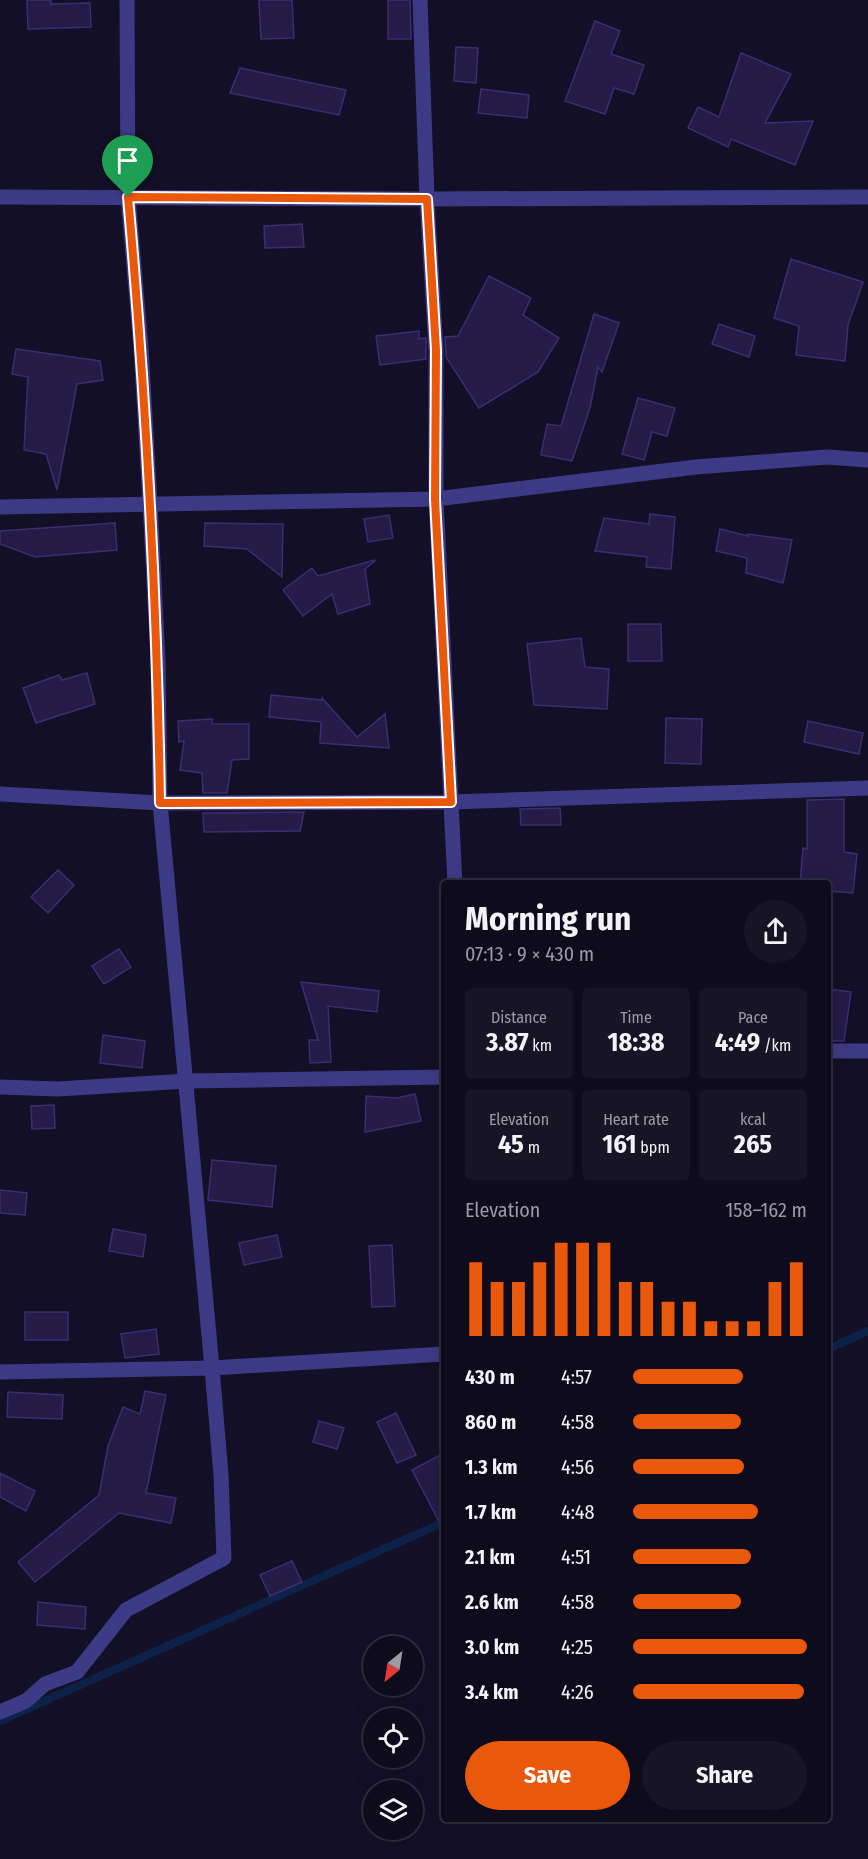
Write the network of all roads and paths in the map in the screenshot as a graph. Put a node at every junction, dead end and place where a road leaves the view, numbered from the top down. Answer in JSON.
{"nodes":[{"id":1,"x":127,"y":0,"type":"edge"},
{"id":2,"x":420,"y":0,"type":"edge"},
{"id":3,"x":0,"y":197,"type":"edge"},
{"id":4,"x":128,"y":197,"type":"junction"},
{"id":5,"x":868,"y":197,"type":"edge"},
{"id":6,"x":427,"y":199,"type":"junction"},
{"id":7,"x":868,"y":460,"type":"edge"},
{"id":8,"x":435,"y":499,"type":"junction"},
{"id":9,"x":150,"y":503,"type":"junction"},
{"id":10,"x":0,"y":507,"type":"edge"},
{"id":11,"x":868,"y":788,"type":"edge"},
{"id":12,"x":0,"y":794,"type":"edge"},
{"id":13,"x":451,"y":802,"type":"junction"},
{"id":14,"x":160,"y":803,"type":"junction"},
{"id":15,"x":455,"y":880,"type":"edge"},
{"id":16,"x":831,"y":1051,"type":"edge"},
{"id":17,"x":868,"y":1051,"type":"edge"},
{"id":18,"x":441,"y":1077,"type":"edge"},
{"id":19,"x":188,"y":1081,"type":"junction"},
{"id":20,"x":0,"y":1087,"type":"edge"},
{"id":21,"x":441,"y":1354,"type":"edge"},
{"id":22,"x":212,"y":1368,"type":"junction"},
{"id":23,"x":0,"y":1372,"type":"edge"},
{"id":24,"x":0,"y":1712,"type":"edge"}],
"edges":[{"from":1,"to":4,"type":"street"},
{"from":2,"to":6,"type":"street"},
{"from":3,"to":4,"type":"street"},
{"from":4,"to":6,"type":"street"},
{"from":4,"to":9,"type":"street"},
{"from":5,"to":6,"type":"street"},
{"from":6,"to":8,"type":"street"},
{"from":7,"to":8,"type":"street"},
{"from":8,"to":9,"type":"street"},
{"from":8,"to":13,"type":"street"},
{"from":9,"to":10,"type":"street"},
{"from":9,"to":14,"type":"street"},
{"from":11,"to":13,"type":"street"},
{"from":12,"to":14,"type":"street"},
{"from":13,"to":14,"type":"street"},
{"from":13,"to":15,"type":"street"},
{"from":14,"to":19,"type":"street"},
{"from":16,"to":17,"type":"street"},
{"from":18,"to":19,"type":"street"},
{"from":19,"to":20,"type":"street"},
{"from":19,"to":22,"type":"street"},
{"from":21,"to":22,"type":"street"},
{"from":22,"to":23,"type":"street"},
{"from":22,"to":24,"type":"street"}]}
